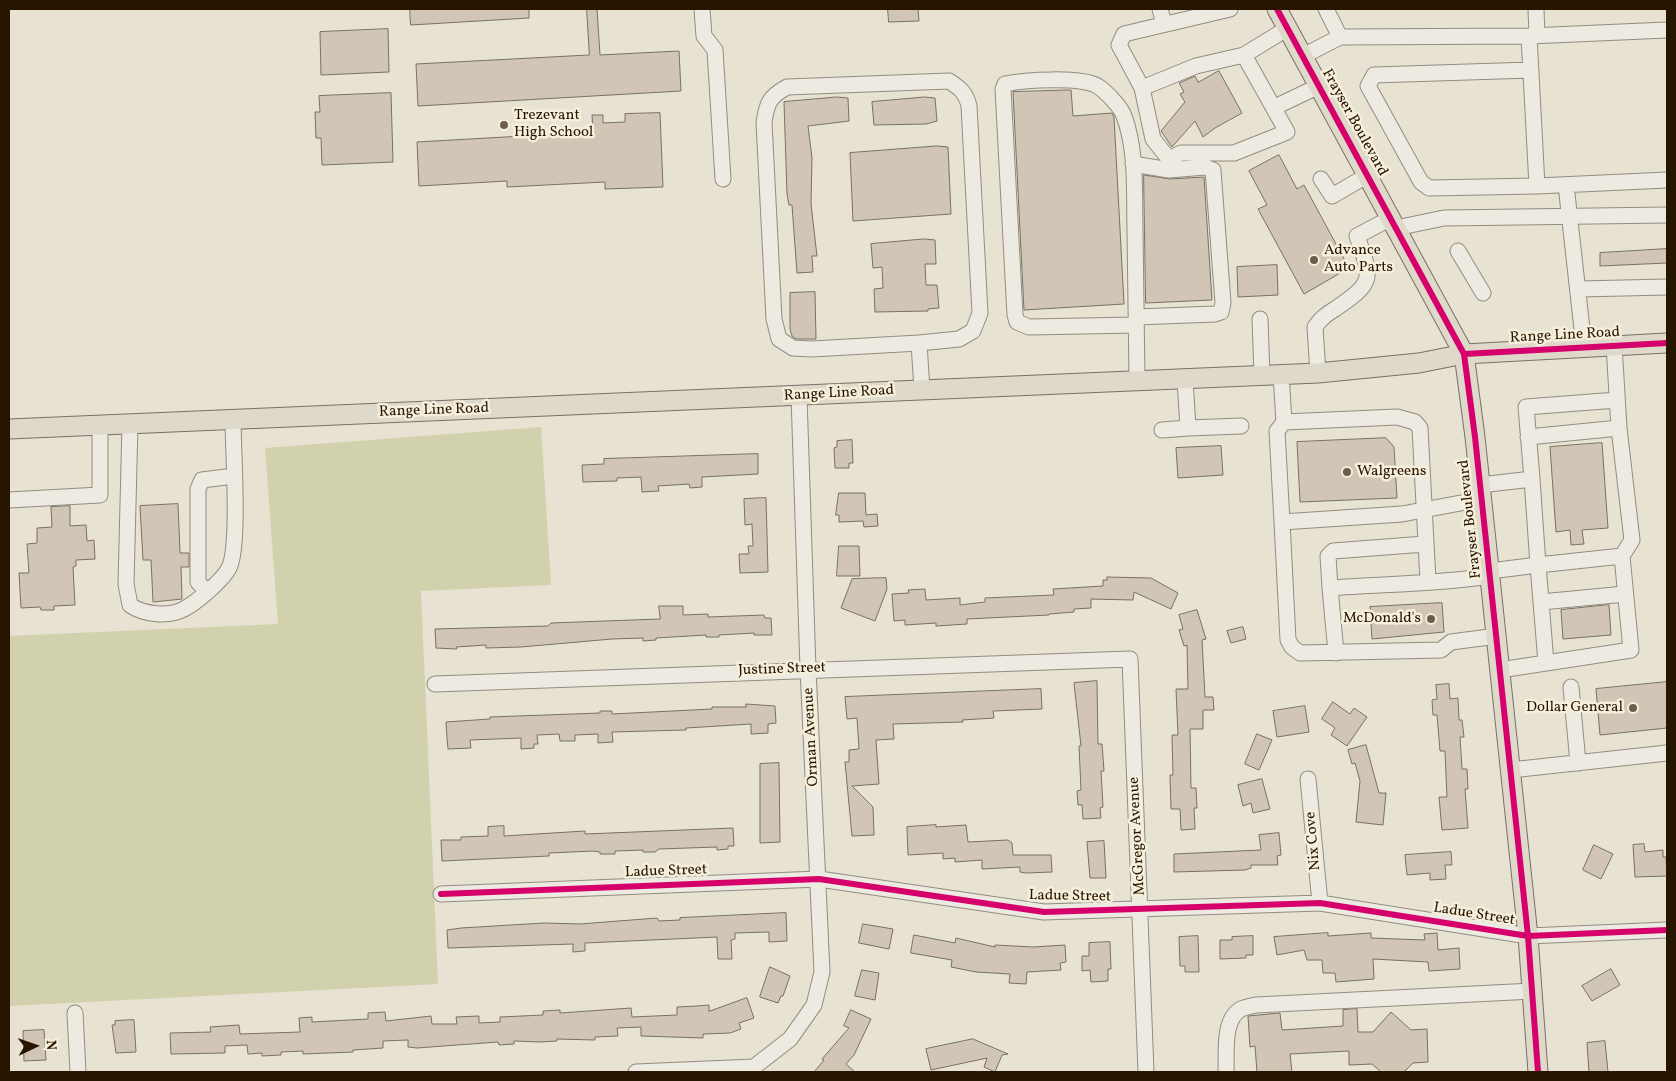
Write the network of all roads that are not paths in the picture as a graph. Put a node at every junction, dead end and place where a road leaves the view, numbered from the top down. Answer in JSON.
{"nodes":[{"id":1,"x":702,"y":9,"type":"edge"},
{"id":2,"x":1160,"y":9,"type":"edge"},
{"id":3,"x":1230,"y":9,"type":"edge"},
{"id":4,"x":1277,"y":9,"type":"edge"},
{"id":5,"x":1326,"y":9,"type":"edge"},
{"id":6,"x":1536,"y":9,"type":"edge"},
{"id":7,"x":1164,"y":24,"type":"junction"},
{"id":8,"x":1288,"y":28,"type":"junction"},
{"id":9,"x":1667,"y":30,"type":"edge"},
{"id":10,"x":1340,"y":36,"type":"junction"},
{"id":11,"x":1533,"y":36,"type":"junction"},
{"id":12,"x":1244,"y":55,"type":"junction"},
{"id":13,"x":1303,"y":56,"type":"junction"},
{"id":14,"x":1531,"y":70,"type":"junction"},
{"id":15,"x":1319,"y":86,"type":"junction"},
{"id":16,"x":1142,"y":88,"type":"junction"},
{"id":17,"x":1275,"y":107,"type":"junction"},
{"id":18,"x":1133,"y":164,"type":"junction"},
{"id":19,"x":1368,"y":175,"type":"junction"},
{"id":20,"x":723,"y":179,"type":"dead end"},
{"id":21,"x":1321,"y":179,"type":"dead end"},
{"id":22,"x":1667,"y":180,"type":"edge"},
{"id":23,"x":1566,"y":184,"type":"junction"},
{"id":24,"x":1537,"y":186,"type":"junction"},
{"id":25,"x":1667,"y":215,"type":"edge"},
{"id":26,"x":1570,"y":217,"type":"junction"},
{"id":27,"x":1394,"y":223,"type":"junction"},
{"id":28,"x":1458,"y":251,"type":"dead end"},
{"id":29,"x":1667,"y":287,"type":"edge"},
{"id":30,"x":1579,"y":289,"type":"junction"},
{"id":31,"x":1483,"y":293,"type":"dead end"},
{"id":32,"x":1260,"y":319,"type":"dead end"},
{"id":33,"x":1136,"y":321,"type":"junction"},
{"id":34,"x":1667,"y":343,"type":"edge"},
{"id":35,"x":919,"y":344,"type":"junction"},
{"id":36,"x":1614,"y":345,"type":"junction"},
{"id":37,"x":1584,"y":347,"type":"junction"},
{"id":38,"x":1464,"y":354,"type":"junction"},
{"id":39,"x":1318,"y":373,"type":"junction"},
{"id":40,"x":1281,"y":374,"type":"junction"},
{"id":41,"x":1262,"y":375,"type":"junction"},
{"id":42,"x":1185,"y":379,"type":"junction"},
{"id":43,"x":1137,"y":381,"type":"junction"},
{"id":44,"x":922,"y":390,"type":"junction"},
{"id":45,"x":800,"y":396,"type":"junction"},
{"id":46,"x":1617,"y":400,"type":"junction"},
{"id":47,"x":233,"y":420,"type":"junction"},
{"id":48,"x":1284,"y":422,"type":"junction"},
{"id":49,"x":130,"y":424,"type":"junction"},
{"id":50,"x":100,"y":425,"type":"junction"},
{"id":51,"x":1241,"y":426,"type":"dead end"},
{"id":52,"x":1188,"y":428,"type":"junction"},
{"id":53,"x":1620,"y":428,"type":"junction"},
{"id":54,"x":9,"y":429,"type":"edge"},
{"id":55,"x":1162,"y":430,"type":"dead end"},
{"id":56,"x":1528,"y":437,"type":"junction"},
{"id":57,"x":234,"y":476,"type":"junction"},
{"id":58,"x":1532,"y":479,"type":"junction"},
{"id":59,"x":1481,"y":492,"type":"junction"},
{"id":60,"x":9,"y":500,"type":"edge"},
{"id":61,"x":1424,"y":508,"type":"junction"},
{"id":62,"x":1282,"y":522,"type":"junction"},
{"id":63,"x":1425,"y":544,"type":"junction"},
{"id":64,"x":1622,"y":556,"type":"junction"},
{"id":65,"x":1538,"y":565,"type":"junction"},
{"id":66,"x":1490,"y":574,"type":"junction"},
{"id":67,"x":1428,"y":581,"type":"junction"},
{"id":68,"x":1330,"y":588,"type":"junction"},
{"id":69,"x":207,"y":592,"type":"junction"},
{"id":70,"x":1625,"y":594,"type":"junction"},
{"id":71,"x":1541,"y":602,"type":"junction"},
{"id":72,"x":1497,"y":636,"type":"junction"},
{"id":73,"x":1336,"y":653,"type":"junction"},
{"id":74,"x":1130,"y":659,"type":"joint"},
{"id":75,"x":1546,"y":663,"type":"junction"},
{"id":76,"x":808,"y":669,"type":"junction"},
{"id":77,"x":1500,"y":670,"type":"junction"},
{"id":78,"x":435,"y":684,"type":"dead end"},
{"id":79,"x":1571,"y":687,"type":"dead end"},
{"id":80,"x":1667,"y":753,"type":"edge"},
{"id":81,"x":1578,"y":763,"type":"junction"},
{"id":82,"x":1511,"y":770,"type":"junction"},
{"id":83,"x":1308,"y":779,"type":"dead end"},
{"id":84,"x":819,"y":879,"type":"junction"},
{"id":85,"x":441,"y":894,"type":"dead end"},
{"id":86,"x":1320,"y":903,"type":"junction"},
{"id":87,"x":1141,"y":910,"type":"junction"},
{"id":88,"x":1667,"y":930,"type":"edge"},
{"id":89,"x":1528,"y":936,"type":"junction"},
{"id":90,"x":1532,"y":991,"type":"junction"},
{"id":91,"x":75,"y":1013,"type":"dead end"},
{"id":92,"x":78,"y":1072,"type":"edge"},
{"id":93,"x":636,"y":1072,"type":"edge"},
{"id":94,"x":1146,"y":1072,"type":"edge"},
{"id":95,"x":1226,"y":1072,"type":"edge"},
{"id":96,"x":1538,"y":1072,"type":"edge"}],
"edges":[{"from":1,"to":20,"type":"street"},
{"from":2,"to":7,"type":"street"},
{"from":3,"to":7,"type":"street"},
{"from":4,"to":8,"type":"main road","name":"Frayser Boulevard"},
{"from":5,"to":10,"type":"street"},
{"from":6,"to":11,"type":"street"},
{"from":7,"to":16,"type":"street"},
{"from":8,"to":12,"type":"street"},
{"from":8,"to":13,"type":"main road","name":"Frayser Boulevard"},
{"from":9,"to":11,"type":"street"},
{"from":10,"to":11,"type":"street"},
{"from":10,"to":13,"type":"street"},
{"from":11,"to":14,"type":"street"},
{"from":12,"to":16,"type":"street"},
{"from":12,"to":17,"type":"street"},
{"from":13,"to":15,"type":"main road","name":"Frayser Boulevard"},
{"from":14,"to":24,"type":"street"},
{"from":14,"to":24,"type":"street"},
{"from":15,"to":17,"type":"street"},
{"from":15,"to":19,"type":"main road","name":"Frayser Boulevard"},
{"from":16,"to":17,"type":"street"},
{"from":18,"to":33,"type":"street"},
{"from":18,"to":33,"type":"street"},
{"from":18,"to":33,"type":"street"},
{"from":19,"to":21,"type":"street"},
{"from":19,"to":27,"type":"main road","name":"Frayser Boulevard"},
{"from":22,"to":23,"type":"street"},
{"from":23,"to":24,"type":"street"},
{"from":23,"to":26,"type":"street"},
{"from":25,"to":26,"type":"street"},
{"from":26,"to":27,"type":"street"},
{"from":26,"to":30,"type":"street"},
{"from":27,"to":38,"type":"main road","name":"Frayser Boulevard"},
{"from":27,"to":39,"type":"street"},
{"from":28,"to":31,"type":"street"},
{"from":29,"to":30,"type":"street"},
{"from":30,"to":37,"type":"street"},
{"from":32,"to":41,"type":"street"},
{"from":33,"to":43,"type":"street"},
{"from":34,"to":36,"type":"main road","name":"Range Line Road"},
{"from":35,"to":35,"type":"street"},
{"from":35,"to":44,"type":"street"},
{"from":36,"to":37,"type":"main road","name":"Range Line Road"},
{"from":36,"to":46,"type":"street"},
{"from":37,"to":38,"type":"main road","name":"Range Line Road"},
{"from":38,"to":39,"type":"main road","name":"Range Line Road"},
{"from":38,"to":59,"type":"main road","name":"Frayser Boulevard"},
{"from":39,"to":40,"type":"main road","name":"Range Line Road"},
{"from":40,"to":41,"type":"main road","name":"Range Line Road"},
{"from":40,"to":48,"type":"street"},
{"from":41,"to":42,"type":"main road","name":"Range Line Road"},
{"from":42,"to":43,"type":"main road","name":"Range Line Road"},
{"from":42,"to":52,"type":"street"},
{"from":43,"to":44,"type":"main road","name":"Range Line Road"},
{"from":44,"to":45,"type":"main road","name":"Range Line Road"},
{"from":45,"to":47,"type":"main road","name":"Range Line Road"},
{"from":45,"to":76,"type":"street","name":"Orman Avenue"},
{"from":46,"to":53,"type":"street"},
{"from":46,"to":56,"type":"street"},
{"from":47,"to":49,"type":"main road","name":"Range Line Road"},
{"from":47,"to":57,"type":"street"},
{"from":48,"to":61,"type":"street"},
{"from":48,"to":62,"type":"street"},
{"from":49,"to":50,"type":"main road","name":"Range Line Road"},
{"from":49,"to":69,"type":"street"},
{"from":50,"to":54,"type":"main road","name":"Range Line Road"},
{"from":50,"to":60,"type":"street"},
{"from":51,"to":52,"type":"street"},
{"from":52,"to":55,"type":"street"},
{"from":53,"to":56,"type":"street"},
{"from":53,"to":64,"type":"street"},
{"from":56,"to":58,"type":"street"},
{"from":57,"to":69,"type":"street"},
{"from":57,"to":69,"type":"street"},
{"from":58,"to":59,"type":"street"},
{"from":58,"to":65,"type":"street"},
{"from":59,"to":61,"type":"street"},
{"from":59,"to":66,"type":"main road","name":"Frayser Boulevard"},
{"from":61,"to":62,"type":"street"},
{"from":61,"to":63,"type":"street"},
{"from":62,"to":73,"type":"street"},
{"from":63,"to":67,"type":"street"},
{"from":63,"to":68,"type":"street"},
{"from":64,"to":65,"type":"street"},
{"from":64,"to":70,"type":"street"},
{"from":65,"to":66,"type":"street"},
{"from":65,"to":71,"type":"street"},
{"from":66,"to":67,"type":"street"},
{"from":66,"to":72,"type":"main road","name":"Frayser Boulevard"},
{"from":67,"to":68,"type":"street"},
{"from":68,"to":73,"type":"street"},
{"from":70,"to":71,"type":"street"},
{"from":70,"to":75,"type":"street"},
{"from":71,"to":75,"type":"street"},
{"from":72,"to":73,"type":"street"},
{"from":72,"to":77,"type":"main road","name":"Frayser Boulevard"},
{"from":74,"to":76,"type":"street","name":"Justine Street"},
{"from":74,"to":87,"type":"street","name":"McGregor Avenue"},
{"from":75,"to":77,"type":"street"},
{"from":76,"to":78,"type":"street","name":"Justine Street"},
{"from":76,"to":84,"type":"street","name":"Orman Avenue"},
{"from":77,"to":82,"type":"main road","name":"Frayser Boulevard"},
{"from":79,"to":81,"type":"street"},
{"from":80,"to":81,"type":"street"},
{"from":81,"to":82,"type":"street"},
{"from":82,"to":89,"type":"main road","name":"Frayser Boulevard"},
{"from":83,"to":86,"type":"street","name":"Nix Cove"},
{"from":84,"to":85,"type":"street","name":"Ladue Street"},
{"from":84,"to":87,"type":"street","name":"Ladue Street"},
{"from":84,"to":93,"type":"street","name":"Orman Avenue"},
{"from":86,"to":87,"type":"street","name":"Ladue Street"},
{"from":86,"to":89,"type":"street","name":"Ladue Street"},
{"from":87,"to":94,"type":"street","name":"McGregor Avenue"},
{"from":88,"to":89,"type":"street","name":"Ladue Street"},
{"from":89,"to":90,"type":"main road","name":"Frayser Boulevard"},
{"from":90,"to":95,"type":"street"},
{"from":90,"to":96,"type":"main road","name":"Frayser Boulevard"},
{"from":91,"to":92,"type":"street"}]}
